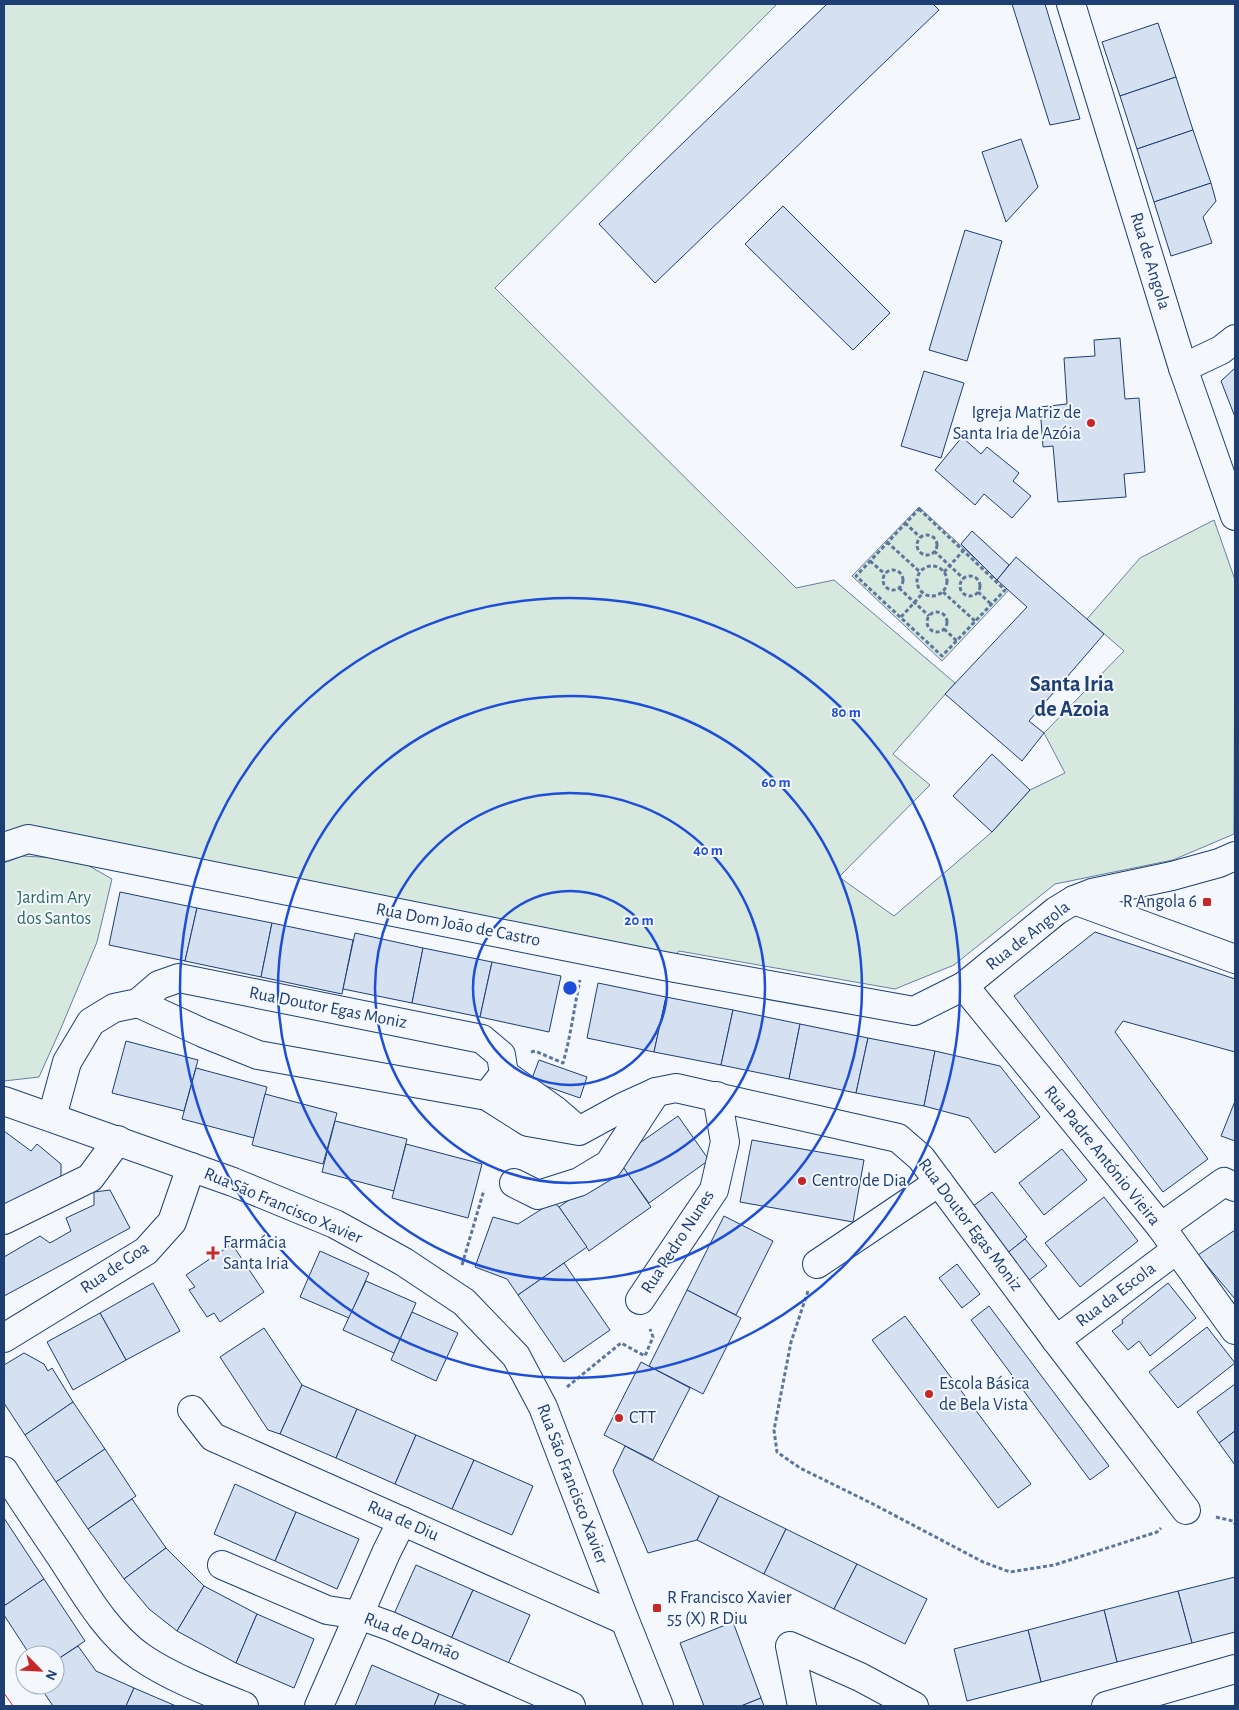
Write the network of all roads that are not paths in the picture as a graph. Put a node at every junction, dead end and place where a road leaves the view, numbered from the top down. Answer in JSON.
{"nodes":[{"id":1,"x":1071,"y":4,"type":"edge"},
{"id":2,"x":1235,"y":339,"type":"edge"},
{"id":3,"x":1183,"y":368,"type":"junction"},
{"id":4,"x":1235,"y":516,"type":"edge"},
{"id":5,"x":4,"y":847,"type":"edge"},
{"id":6,"x":1235,"y":856,"type":"edge"},
{"id":7,"x":1074,"y":900,"type":"junction"},
{"id":8,"x":1235,"y":959,"type":"edge"},
{"id":9,"x":964,"y":986,"type":"junction"},
{"id":10,"x":138,"y":1003,"type":"junction"},
{"id":11,"x":914,"y":1011,"type":"joint"},
{"id":12,"x":504,"y":1074,"type":"junction"},
{"id":13,"x":656,"y":1092,"type":"junction"},
{"id":14,"x":487,"y":1096,"type":"junction"},
{"id":15,"x":717,"y":1096,"type":"junction"},
{"id":16,"x":4,"y":1101,"type":"edge"},
{"id":17,"x":52,"y":1117,"type":"junction"},
{"id":18,"x":579,"y":1131,"type":"junction"},
{"id":19,"x":118,"y":1140,"type":"junction"},
{"id":20,"x":191,"y":1167,"type":"junction"},
{"id":21,"x":939,"y":1182,"type":"junction"},
{"id":22,"x":514,"y":1183,"type":"road end"},
{"id":23,"x":1235,"y":1187,"type":"edge"},
{"id":24,"x":4,"y":1220,"type":"edge"},
{"id":25,"x":1160,"y":1227,"type":"junction"},
{"id":26,"x":1176,"y":1250,"type":"junction"},
{"id":27,"x":817,"y":1264,"type":"road end"},
{"id":28,"x":640,"y":1300,"type":"road end"},
{"id":29,"x":1235,"y":1330,"type":"edge"},
{"id":30,"x":4,"y":1338,"type":"edge"},
{"id":31,"x":1056,"y":1340,"type":"junction"},
{"id":32,"x":192,"y":1410,"type":"dead end"},
{"id":33,"x":4,"y":1471,"type":"edge"},
{"id":34,"x":1186,"y":1510,"type":"road end"},
{"id":35,"x":402,"y":1521,"type":"junction"},
{"id":36,"x":222,"y":1565,"type":"dead end"},
{"id":37,"x":359,"y":1615,"type":"junction"},
{"id":38,"x":624,"y":1620,"type":"junction"},
{"id":39,"x":1235,"y":1669,"type":"edge"},
{"id":40,"x":244,"y":1706,"type":"edge"},
{"id":41,"x":319,"y":1706,"type":"edge"},
{"id":42,"x":571,"y":1706,"type":"edge"},
{"id":43,"x":659,"y":1706,"type":"edge"},
{"id":44,"x":802,"y":1706,"type":"edge"},
{"id":45,"x":914,"y":1706,"type":"edge"},
{"id":46,"x":1106,"y":1706,"type":"edge"}],
"edges":[{"from":1,"to":3,"type":"street","name":"Rua de Angola"},
{"from":2,"to":3,"type":"street"},
{"from":3,"to":4,"type":"street","name":"Rua de Angola"},
{"from":5,"to":11,"type":"street","name":"Rua Dom João de Castro"},
{"from":6,"to":7,"type":"street","name":"Rua de Angola"},
{"from":7,"to":8,"type":"street"},
{"from":7,"to":9,"type":"street","name":"Rua de Angola"},
{"from":9,"to":11,"type":"street","name":"Rua de Angola"},
{"from":9,"to":25,"type":"street","name":"Rua Padre António Vieira"},
{"from":10,"to":12,"type":"street","name":"Rua Doutor Egas Moniz"},
{"from":10,"to":14,"type":"street"},
{"from":10,"to":17,"type":"street","name":"Rua Doutor Egas Moniz"},
{"from":12,"to":14,"type":"street"},
{"from":12,"to":18,"type":"street"},
{"from":13,"to":15,"type":"street","name":"Rua Doutor Egas Moniz"},
{"from":13,"to":18,"type":"street","name":"Rua Doutor Egas Moniz"},
{"from":13,"to":22,"type":"street"},
{"from":14,"to":18,"type":"street"},
{"from":15,"to":21,"type":"street","name":"Rua Doutor Egas Moniz"},
{"from":15,"to":28,"type":"street","name":"Rua Pedro Nunes"},
{"from":16,"to":17,"type":"street","name":"Rua São Francisco Xavier"},
{"from":17,"to":19,"type":"street","name":"Rua São Francisco Xavier"},
{"from":19,"to":20,"type":"street","name":"Rua São Francisco Xavier"},
{"from":19,"to":24,"type":"street"},
{"from":20,"to":30,"type":"street","name":"Rua de Goa"},
{"from":20,"to":38,"type":"street","name":"Rua São Francisco Xavier"},
{"from":21,"to":27,"type":"street"},
{"from":21,"to":31,"type":"street","name":"Rua Doutor Egas Moniz"},
{"from":23,"to":25,"type":"street"},
{"from":25,"to":26,"type":"street","name":"Rua Padre António Vieira"},
{"from":26,"to":29,"type":"street","name":"Rua Padre António Vieira"},
{"from":26,"to":31,"type":"street","name":"Rua da Escola"},
{"from":31,"to":34,"type":"street","name":"Rua Doutor Egas Moniz"},
{"from":32,"to":35,"type":"street","name":"Rua de Diu"},
{"from":33,"to":40,"type":"street"},
{"from":35,"to":37,"type":"street"},
{"from":35,"to":38,"type":"street","name":"Rua de Diu"},
{"from":36,"to":37,"type":"street","name":"Rua de Damão"},
{"from":37,"to":41,"type":"street"},
{"from":37,"to":42,"type":"street","name":"Rua de Damão"},
{"from":38,"to":43,"type":"street","name":"Rua São Francisco Xavier"},
{"from":39,"to":46,"type":"street"},
{"from":44,"to":45,"type":"street"}]}
